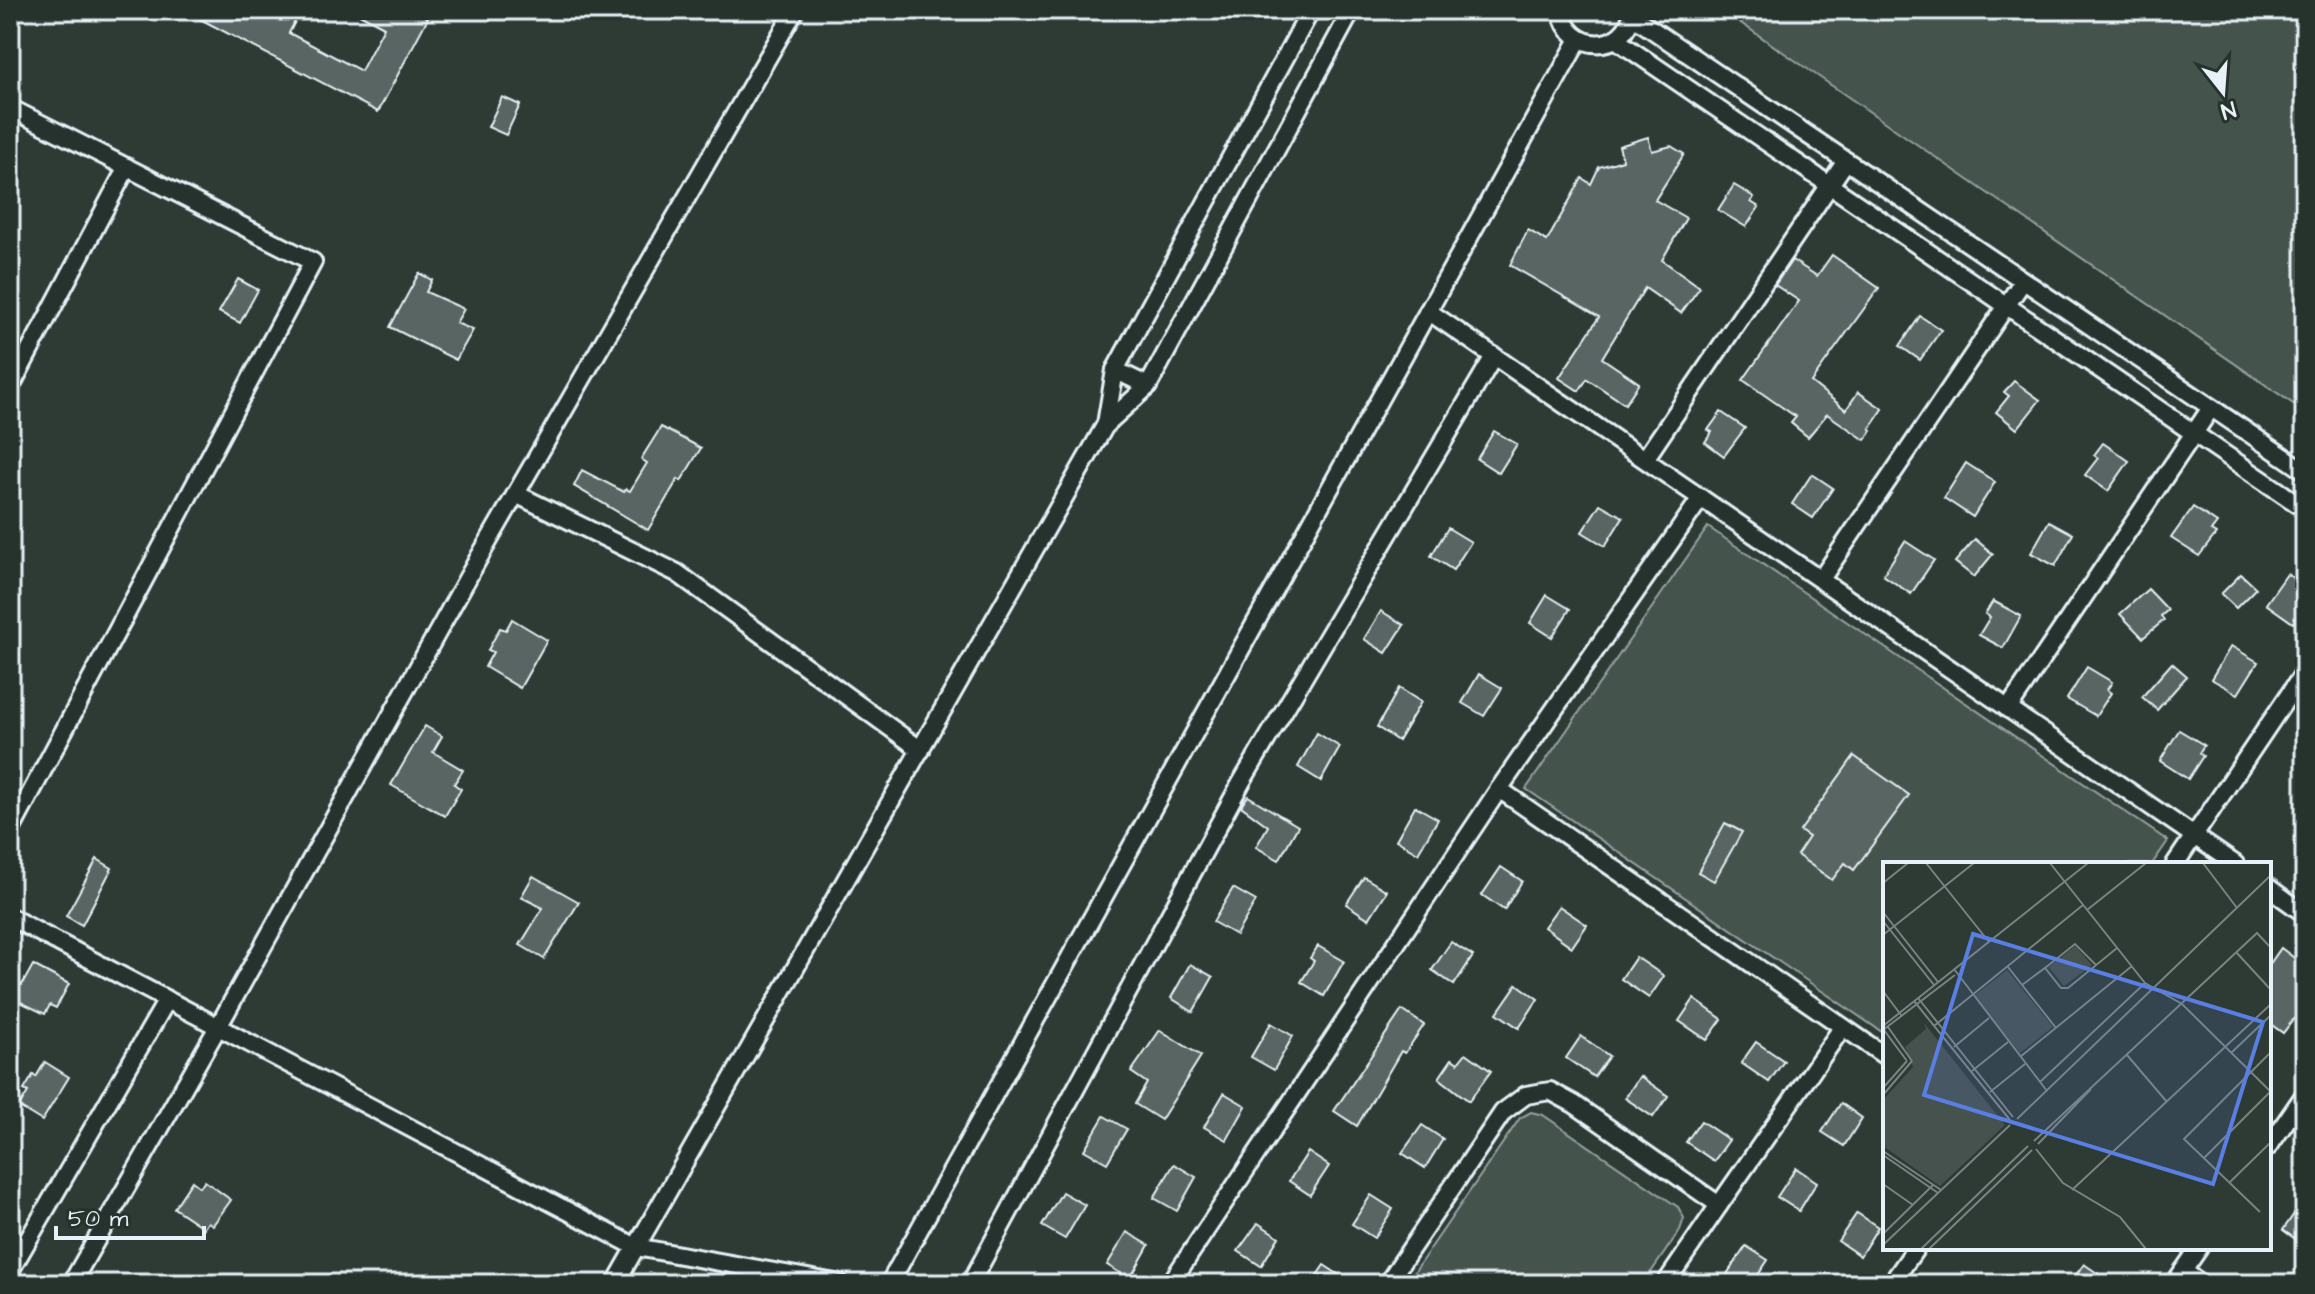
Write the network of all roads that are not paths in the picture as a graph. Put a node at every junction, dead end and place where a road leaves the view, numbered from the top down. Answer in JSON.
{"nodes":[{"id":1,"x":795,"y":10,"type":"edge"},
{"id":2,"x":1311,"y":10,"type":"edge"},
{"id":3,"x":1352,"y":10,"type":"edge"},
{"id":4,"x":1561,"y":10,"type":"edge"},
{"id":5,"x":1632,"y":13,"type":"edge"},
{"id":6,"x":1579,"y":39,"type":"junction"},
{"id":7,"x":1615,"y":39,"type":"junction"},
{"id":8,"x":10,"y":108,"type":"edge"},
{"id":9,"x":1846,"y":161,"type":"junction"},
{"id":10,"x":127,"y":167,"type":"junction"},
{"id":11,"x":1830,"y":185,"type":"junction"},
{"id":12,"x":2023,"y":281,"type":"junction"},
{"id":13,"x":2006,"y":306,"type":"junction"},
{"id":14,"x":1428,"y":311,"type":"junction"},
{"id":15,"x":1494,"y":356,"type":"junction"},
{"id":16,"x":1115,"y":370,"type":"junction"},
{"id":17,"x":1148,"y":386,"type":"junction"},
{"id":18,"x":10,"y":388,"type":"edge"},
{"id":19,"x":2211,"y":408,"type":"junction"},
{"id":20,"x":1106,"y":424,"type":"junction"},
{"id":21,"x":2194,"y":433,"type":"junction"},
{"id":22,"x":1645,"y":459,"type":"junction"},
{"id":23,"x":2305,"y":471,"type":"edge"},
{"id":24,"x":516,"y":494,"type":"junction"},
{"id":25,"x":1701,"y":498,"type":"junction"},
{"id":26,"x":2305,"y":509,"type":"edge"},
{"id":27,"x":1821,"y":579,"type":"junction"},
{"id":28,"x":2305,"y":671,"type":"edge"},
{"id":29,"x":2008,"y":709,"type":"junction"},
{"id":30,"x":921,"y":750,"type":"junction"},
{"id":31,"x":1499,"y":789,"type":"junction"},
{"id":32,"x":10,"y":832,"type":"edge"},
{"id":33,"x":2194,"y":835,"type":"junction"},
{"id":34,"x":2176,"y":862,"type":"edge"},
{"id":35,"x":2232,"y":862,"type":"edge"},
{"id":36,"x":2271,"y":889,"type":"edge"},
{"id":37,"x":2305,"y":914,"type":"edge"},
{"id":38,"x":10,"y":917,"type":"edge"},
{"id":39,"x":167,"y":1000,"type":"junction"},
{"id":40,"x":218,"y":1027,"type":"junction"},
{"id":41,"x":1842,"y":1028,"type":"junction"},
{"id":42,"x":1883,"y":1055,"type":"edge"},
{"id":43,"x":2305,"y":1094,"type":"edge"},
{"id":44,"x":2271,"y":1143,"type":"edge"},
{"id":45,"x":1719,"y":1205,"type":"junction"},
{"id":46,"x":636,"y":1247,"type":"junction"},
{"id":47,"x":1915,"y":1250,"type":"edge"},
{"id":48,"x":2198,"y":1250,"type":"edge"},
{"id":49,"x":10,"y":1271,"type":"edge"},
{"id":50,"x":2178,"y":1277,"type":"edge"},
{"id":51,"x":71,"y":1284,"type":"edge"},
{"id":52,"x":615,"y":1284,"type":"edge"},
{"id":53,"x":841,"y":1284,"type":"edge"},
{"id":54,"x":889,"y":1284,"type":"edge"},
{"id":55,"x":970,"y":1284,"type":"edge"},
{"id":56,"x":1170,"y":1284,"type":"edge"},
{"id":57,"x":1387,"y":1284,"type":"edge"},
{"id":58,"x":1665,"y":1284,"type":"edge"},
{"id":59,"x":1891,"y":1284,"type":"edge"},
{"id":60,"x":2202,"y":1284,"type":"edge"}],
"edges":[{"from":1,"to":24,"type":"street"},
{"from":2,"to":16,"type":"street"},
{"from":3,"to":17,"type":"street"},
{"from":4,"to":6,"type":"street"},
{"from":5,"to":7,"type":"street"},
{"from":5,"to":9,"type":"street"},
{"from":6,"to":7,"type":"street"},
{"from":6,"to":14,"type":"street"},
{"from":7,"to":11,"type":"street"},
{"from":8,"to":10,"type":"street"},
{"from":9,"to":11,"type":"street"},
{"from":9,"to":12,"type":"street"},
{"from":10,"to":18,"type":"street"},
{"from":10,"to":32,"type":"street"},
{"from":11,"to":13,"type":"street"},
{"from":11,"to":22,"type":"street"},
{"from":12,"to":13,"type":"street"},
{"from":12,"to":19,"type":"street"},
{"from":13,"to":21,"type":"street"},
{"from":13,"to":27,"type":"street"},
{"from":14,"to":15,"type":"street"},
{"from":14,"to":54,"type":"street"},
{"from":15,"to":22,"type":"street"},
{"from":15,"to":55,"type":"street"},
{"from":16,"to":17,"type":"street"},
{"from":16,"to":20,"type":"street"},
{"from":17,"to":20,"type":"street"},
{"from":19,"to":21,"type":"street"},
{"from":19,"to":23,"type":"street"},
{"from":20,"to":30,"type":"street"},
{"from":21,"to":26,"type":"street"},
{"from":21,"to":29,"type":"street"},
{"from":22,"to":25,"type":"street"},
{"from":24,"to":30,"type":"street"},
{"from":24,"to":40,"type":"street"},
{"from":25,"to":27,"type":"street"},
{"from":25,"to":31,"type":"street"},
{"from":27,"to":29,"type":"street"},
{"from":28,"to":33,"type":"street"},
{"from":29,"to":33,"type":"street"},
{"from":30,"to":46,"type":"street"},
{"from":31,"to":41,"type":"street"},
{"from":31,"to":56,"type":"street"},
{"from":33,"to":34,"type":"street"},
{"from":33,"to":35,"type":"street"},
{"from":36,"to":37,"type":"street"},
{"from":38,"to":39,"type":"street"},
{"from":39,"to":40,"type":"street"},
{"from":39,"to":49,"type":"street"},
{"from":40,"to":46,"type":"street"},
{"from":40,"to":51,"type":"street"},
{"from":41,"to":42,"type":"street"},
{"from":41,"to":45,"type":"street"},
{"from":43,"to":44,"type":"street"},
{"from":45,"to":57,"type":"street"},
{"from":45,"to":58,"type":"street"},
{"from":46,"to":52,"type":"street"},
{"from":46,"to":53,"type":"street"},
{"from":47,"to":59,"type":"street"},
{"from":48,"to":50,"type":"street"},
{"from":50,"to":60,"type":"street"}]}
